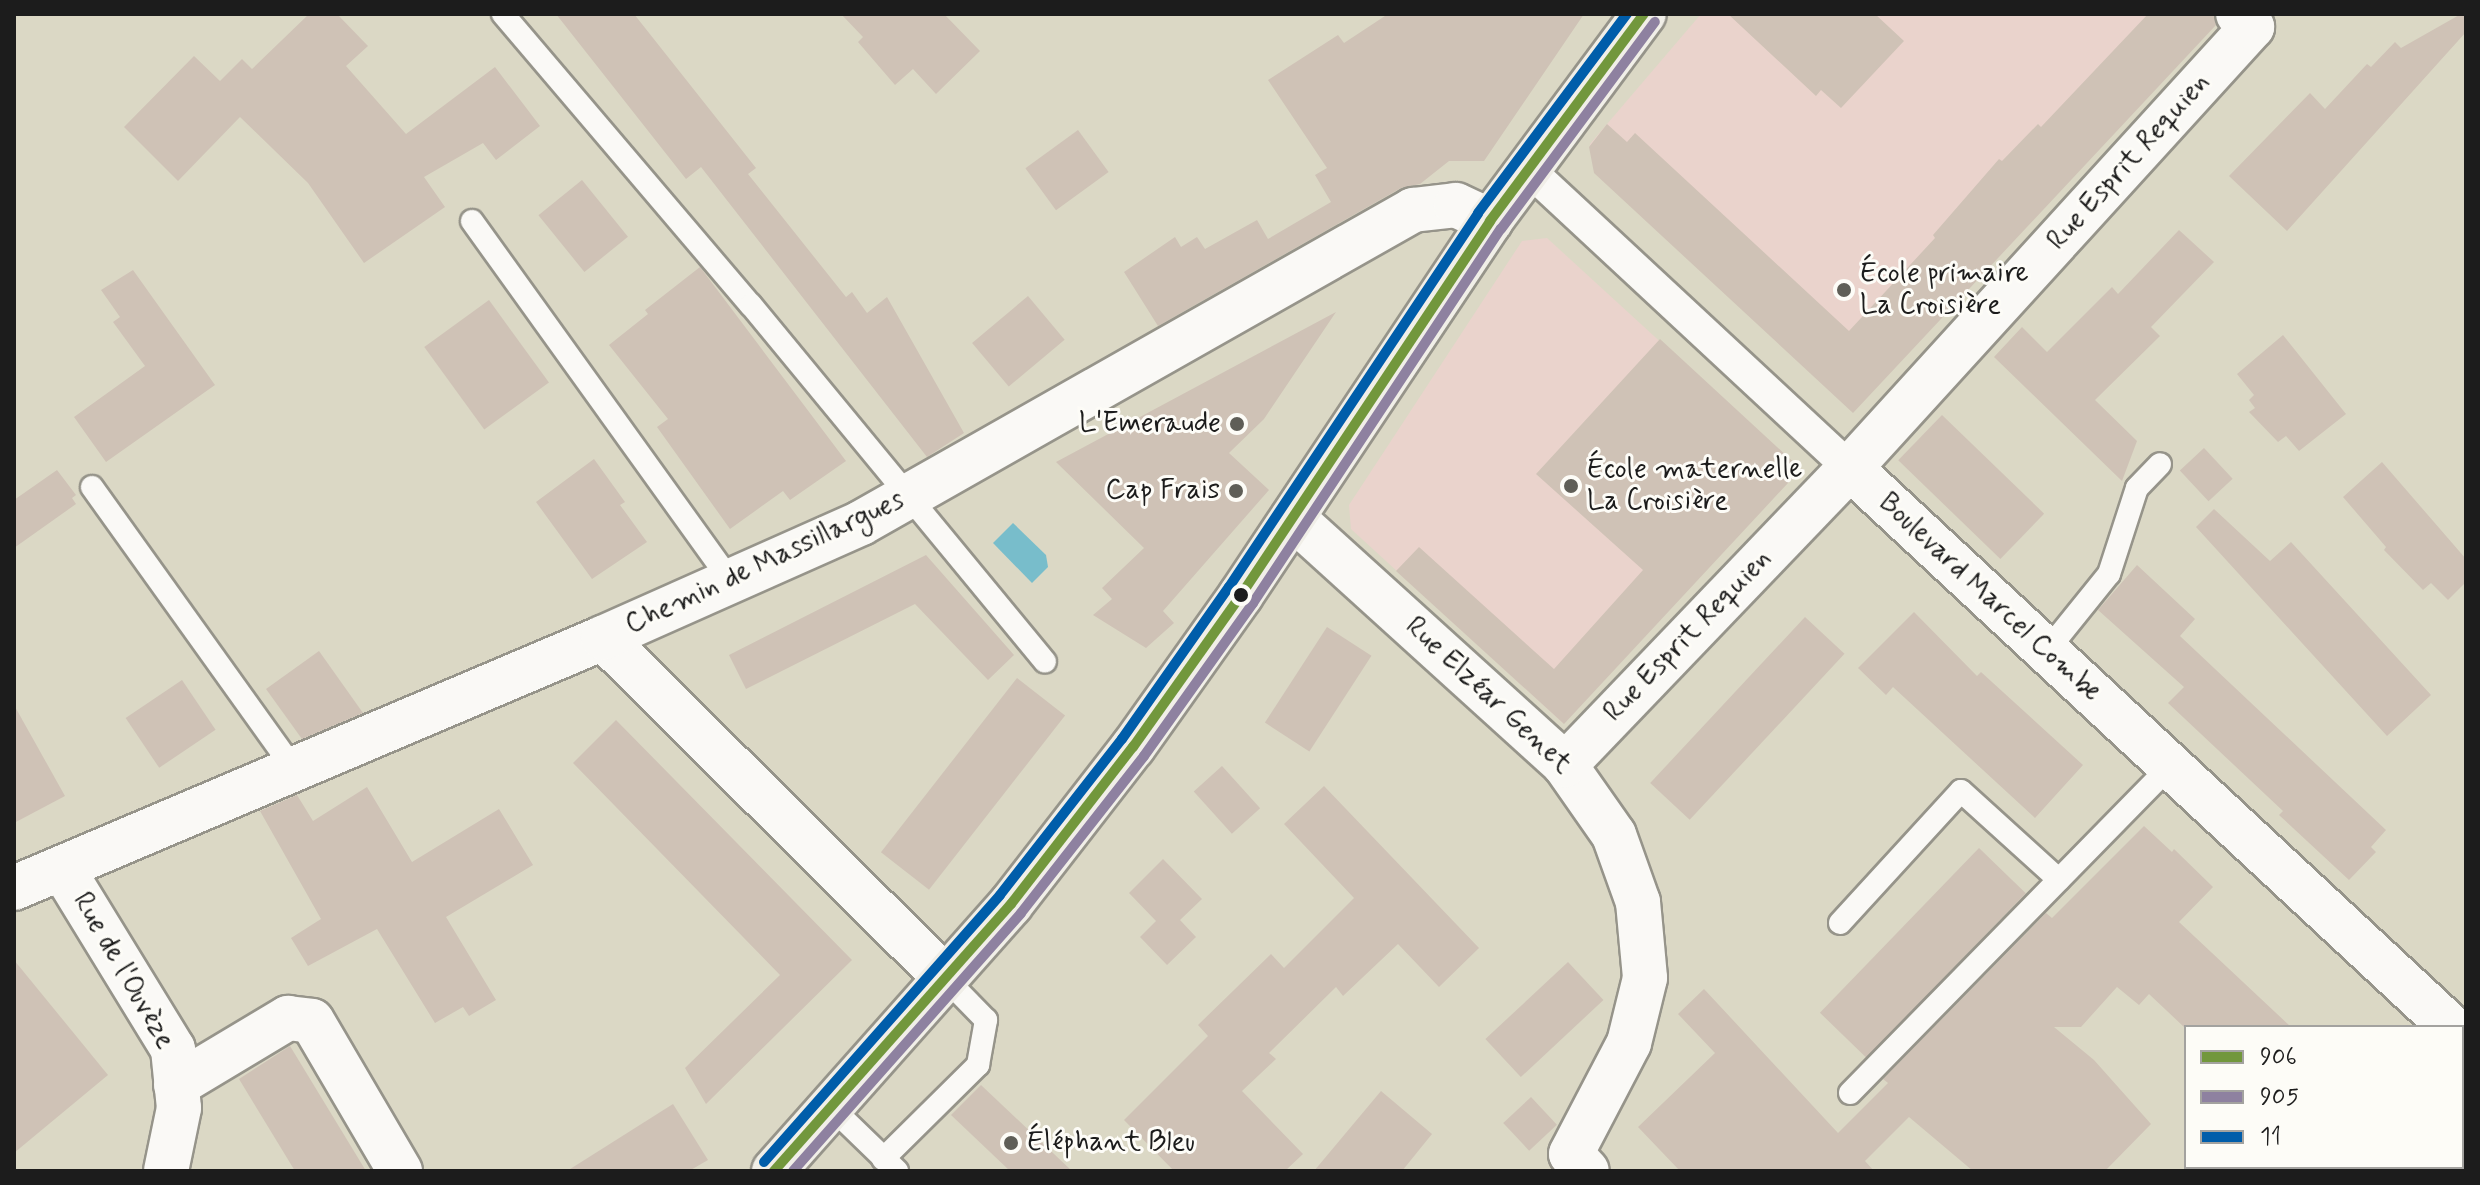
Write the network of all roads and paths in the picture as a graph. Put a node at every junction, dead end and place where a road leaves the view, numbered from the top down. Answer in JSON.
{"nodes":[{"id":1,"x":503,"y":14,"type":"edge"},
{"id":2,"x":1644,"y":14,"type":"edge"},
{"id":3,"x":2238,"y":14,"type":"edge"},
{"id":4,"x":1528,"y":169,"type":"junction"},
{"id":5,"x":472,"y":221,"type":"dead end"},
{"id":6,"x":1490,"y":221,"type":"junction"},
{"id":7,"x":2160,"y":464,"type":"dead end"},
{"id":8,"x":1850,"y":468,"type":"junction"},
{"id":9,"x":92,"y":487,"type":"dead end"},
{"id":10,"x":906,"y":498,"type":"junction"},
{"id":11,"x":1293,"y":518,"type":"junction"},
{"id":12,"x":731,"y":582,"type":"junction"},
{"id":13,"x":603,"y":638,"type":"junction"},
{"id":14,"x":2046,"y":652,"type":"junction"},
{"id":15,"x":1045,"y":662,"type":"dead end"},
{"id":16,"x":1565,"y":765,"type":"junction"},
{"id":17,"x":2169,"y":767,"type":"junction"},
{"id":18,"x":294,"y":769,"type":"junction"},
{"id":19,"x":62,"y":868,"type":"junction"},
{"id":20,"x":2059,"y":880,"type":"junction"},
{"id":21,"x":14,"y":888,"type":"edge"},
{"id":22,"x":1840,"y":923,"type":"dead end"},
{"id":23,"x":946,"y":979,"type":"junction"},
{"id":24,"x":2449,"y":1025,"type":"edge"},
{"id":25,"x":176,"y":1085,"type":"junction"},
{"id":26,"x":1850,"y":1093,"type":"dead end"},
{"id":27,"x":831,"y":1107,"type":"junction"},
{"id":28,"x":890,"y":1165,"type":"edge"},
{"id":29,"x":166,"y":1171,"type":"edge"},
{"id":30,"x":400,"y":1171,"type":"edge"},
{"id":31,"x":774,"y":1171,"type":"edge"},
{"id":32,"x":1587,"y":1171,"type":"edge"}],
"edges":[{"from":1,"to":10,"type":"lane"},
{"from":2,"to":4,"type":"main road"},
{"from":3,"to":8,"type":"street","name":"Rue Esprit Requien"},
{"from":4,"to":6,"type":"main road"},
{"from":4,"to":8,"type":"street","name":"Boulevard Marcel Combe"},
{"from":5,"to":12,"type":"lane"},
{"from":6,"to":10,"type":"street","name":"Chemin de Massillargues"},
{"from":6,"to":11,"type":"main road"},
{"from":7,"to":14,"type":"lane"},
{"from":8,"to":14,"type":"street","name":"Boulevard Marcel Combe"},
{"from":8,"to":16,"type":"street","name":"Rue Esprit Requien"},
{"from":9,"to":18,"type":"lane"},
{"from":10,"to":12,"type":"street","name":"Chemin de Massillargues"},
{"from":10,"to":15,"type":"lane"},
{"from":11,"to":16,"type":"street","name":"Rue Elzéar Genet"},
{"from":11,"to":23,"type":"main road"},
{"from":12,"to":13,"type":"street","name":"Chemin de Massillargues"},
{"from":13,"to":18,"type":"street","name":"Chemin de Massillargues"},
{"from":13,"to":23,"type":"street"},
{"from":14,"to":17,"type":"street","name":"Boulevard Marcel Combe"},
{"from":16,"to":32,"type":"street","name":"Rue Elzéar Genet"},
{"from":17,"to":20,"type":"lane"},
{"from":17,"to":24,"type":"street","name":"Boulevard Marcel Combe"},
{"from":18,"to":19,"type":"street","name":"Chemin de Massillargues"},
{"from":19,"to":21,"type":"street","name":"Chemin de Massillargues"},
{"from":19,"to":25,"type":"street","name":"Rue de l'Ouvèze"},
{"from":20,"to":22,"type":"lane"},
{"from":20,"to":26,"type":"lane"},
{"from":23,"to":27,"type":"main road"},
{"from":23,"to":28,"type":"lane"},
{"from":25,"to":29,"type":"street","name":"Rue de l'Ouvèze"},
{"from":25,"to":30,"type":"street"},
{"from":27,"to":28,"type":"lane"},
{"from":27,"to":31,"type":"main road"}]}
